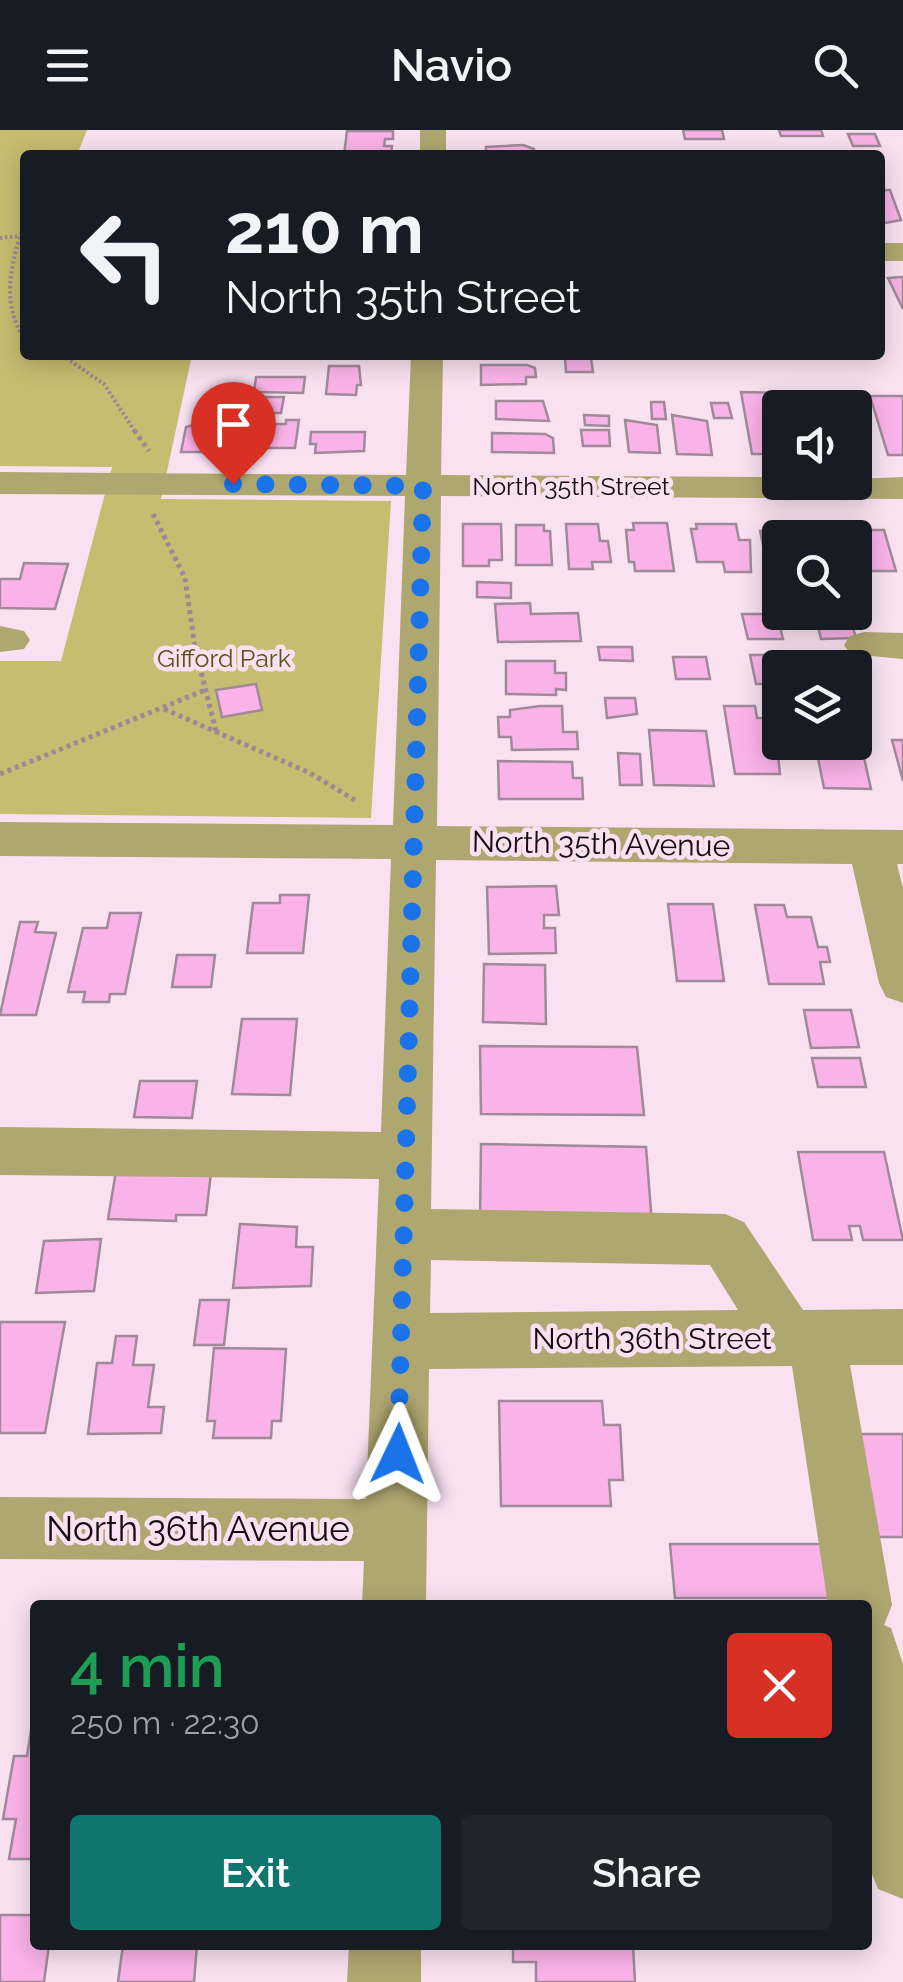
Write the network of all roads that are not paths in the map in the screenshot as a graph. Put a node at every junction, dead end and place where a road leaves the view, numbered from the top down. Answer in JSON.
{"nodes":[{"id":1,"x":427,"y":360,"type":"edge"},
{"id":2,"x":0,"y":483,"type":"edge"},
{"id":3,"x":423,"y":486,"type":"junction"},
{"id":4,"x":903,"y":488,"type":"edge"},
{"id":5,"x":0,"y":839,"type":"edge"},
{"id":6,"x":414,"y":842,"type":"junction"},
{"id":7,"x":886,"y":846,"type":"edge"},
{"id":8,"x":903,"y":983,"type":"edge"},
{"id":9,"x":0,"y":1151,"type":"edge"},
{"id":10,"x":407,"y":1156,"type":"junction"},
{"id":11,"x":404,"y":1234,"type":"junction"},
{"id":12,"x":903,"y":1337,"type":"edge"},
{"id":13,"x":802,"y":1338,"type":"junction"},
{"id":14,"x":402,"y":1341,"type":"junction"},
{"id":15,"x":0,"y":1528,"type":"edge"},
{"id":16,"x":396,"y":1530,"type":"junction"},
{"id":17,"x":394,"y":1600,"type":"edge"},
{"id":18,"x":859,"y":1600,"type":"edge"},
{"id":19,"x":872,"y":1667,"type":"edge"},
{"id":20,"x":893,"y":1746,"type":"edge"},
{"id":21,"x":903,"y":1864,"type":"edge"},
{"id":22,"x":385,"y":1950,"type":"edge"},
{"id":23,"x":384,"y":1982,"type":"edge"}],
"edges":[{"from":1,"to":3,"type":"street"},
{"from":2,"to":3,"type":"street","name":"North 35th Street"},
{"from":3,"to":4,"type":"street","name":"North 35th Street"},
{"from":3,"to":6,"type":"street"},
{"from":5,"to":6,"type":"street","name":"North 35th Avenue"},
{"from":6,"to":7,"type":"street","name":"North 35th Avenue"},
{"from":6,"to":10,"type":"street"},
{"from":7,"to":8,"type":"street"},
{"from":9,"to":10,"type":"street"},
{"from":10,"to":11,"type":"street"},
{"from":11,"to":13,"type":"street"},
{"from":11,"to":14,"type":"street"},
{"from":12,"to":13,"type":"street","name":"North 36th Street"},
{"from":13,"to":14,"type":"street","name":"North 36th Street"},
{"from":13,"to":18,"type":"street"},
{"from":14,"to":16,"type":"street"},
{"from":15,"to":16,"type":"street","name":"North 36th Avenue"},
{"from":16,"to":17,"type":"street"},
{"from":19,"to":20,"type":"street"},
{"from":20,"to":21,"type":"street"},
{"from":22,"to":23,"type":"street"}]}
